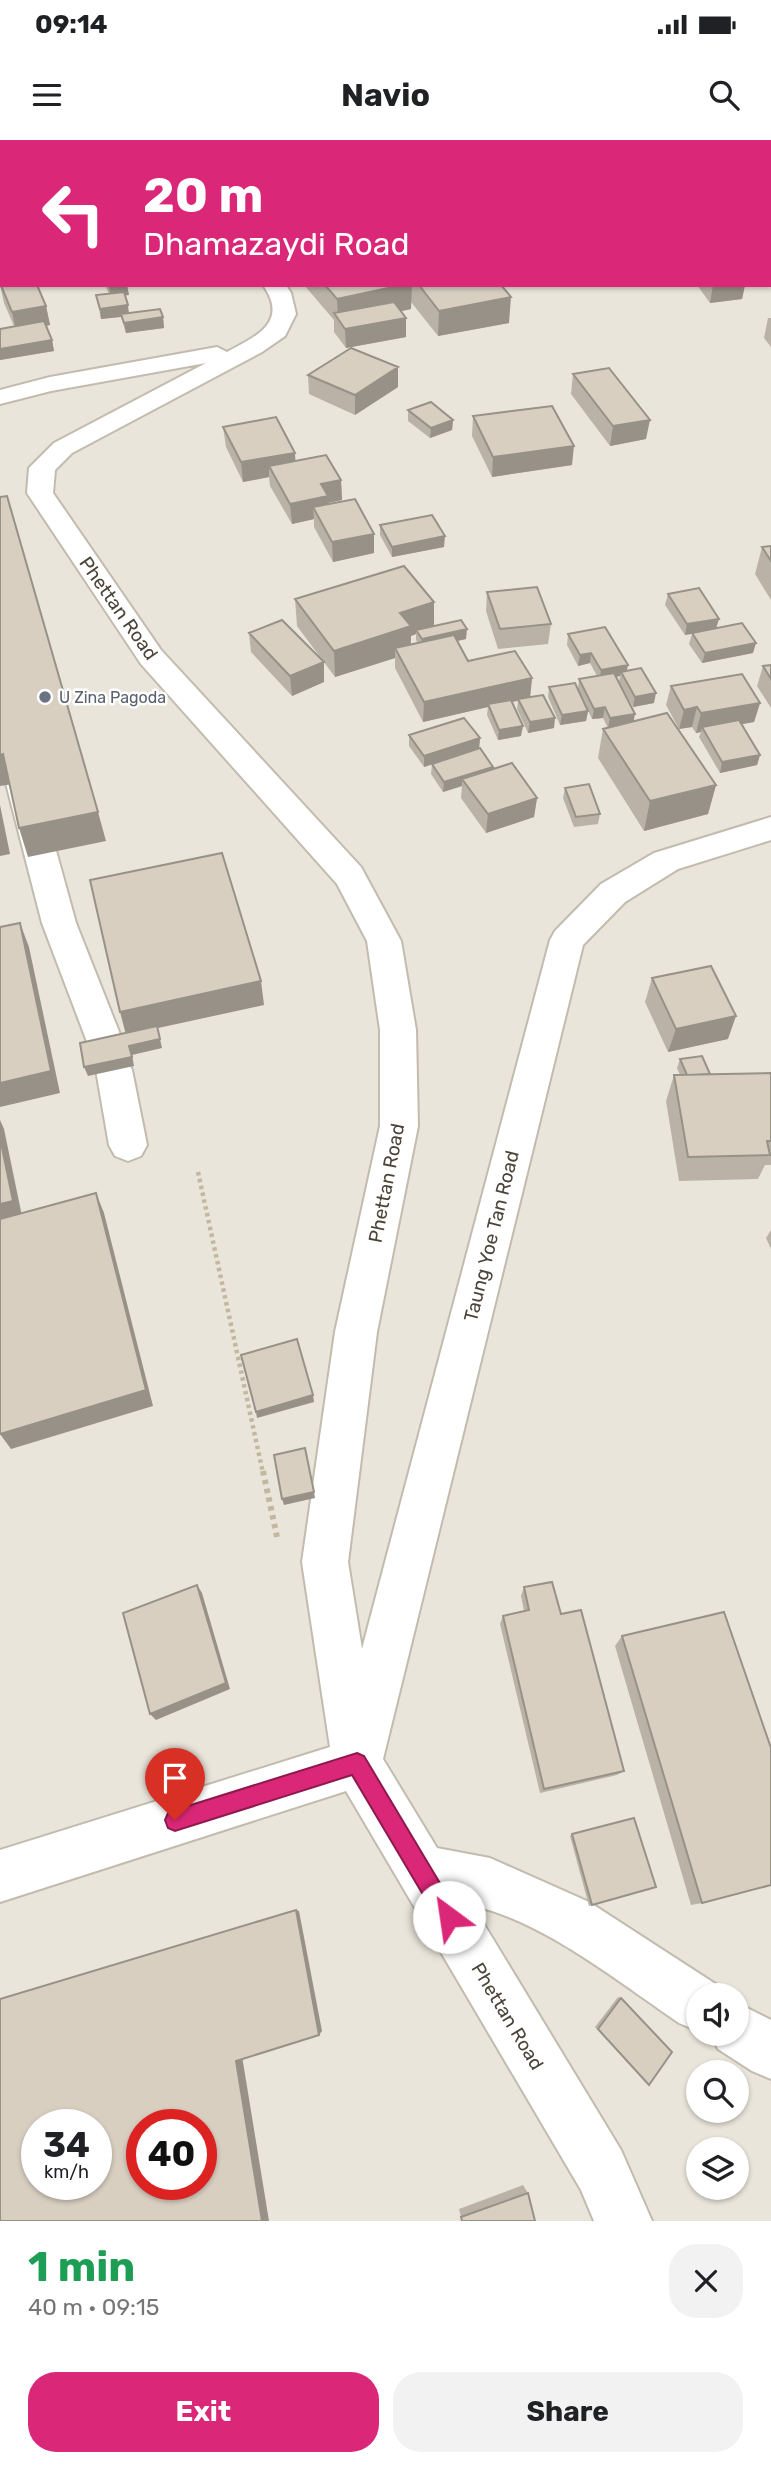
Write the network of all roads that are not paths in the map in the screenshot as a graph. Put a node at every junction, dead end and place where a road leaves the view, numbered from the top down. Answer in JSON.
{"nodes":[{"id":1,"x":276,"y":287,"type":"edge"},
{"id":2,"x":254,"y":347,"type":"junction"},
{"id":3,"x":0,"y":397,"type":"edge"},
{"id":4,"x":0,"y":702,"type":"edge"},
{"id":5,"x":771,"y":828,"type":"edge"},
{"id":6,"x":128,"y":1145,"type":"dead end"},
{"id":7,"x":357,"y":1763,"type":"junction"},
{"id":8,"x":421,"y":1871,"type":"junction"},
{"id":9,"x":0,"y":1876,"type":"edge"},
{"id":10,"x":686,"y":1996,"type":"edge"},
{"id":11,"x":749,"y":2038,"type":"edge"},
{"id":12,"x":771,"y":2052,"type":"edge"},
{"id":13,"x":624,"y":2221,"type":"edge"}],
"edges":[{"from":1,"to":2,"type":"street","name":"Phettan Road"},
{"from":2,"to":3,"type":"street"},
{"from":2,"to":7,"type":"street","name":"Phettan Road"},
{"from":4,"to":6,"type":"street"},
{"from":5,"to":7,"type":"street","name":"Taung Yoe Tan Road"},
{"from":7,"to":8,"type":"street","name":"Phettan Road"},
{"from":7,"to":9,"type":"street"},
{"from":8,"to":10,"type":"street"},
{"from":8,"to":13,"type":"street","name":"Phettan Road"},
{"from":11,"to":12,"type":"street"}]}
